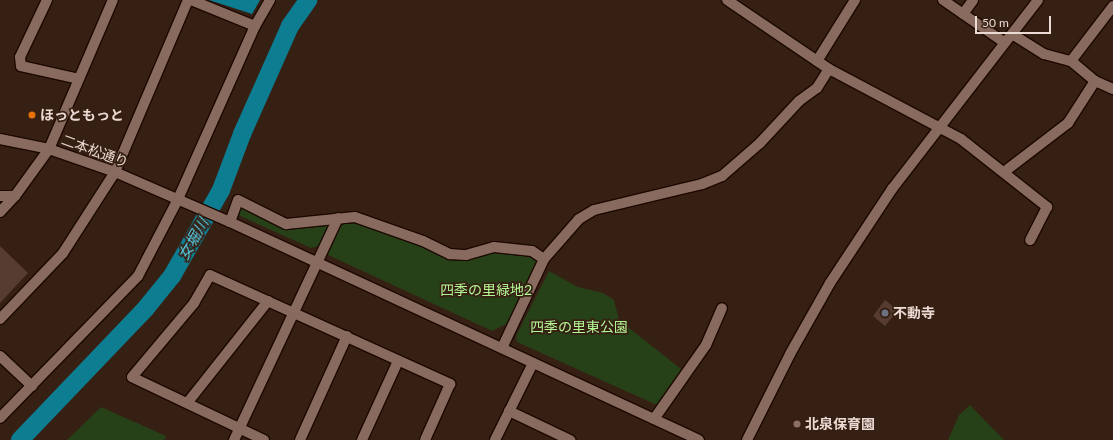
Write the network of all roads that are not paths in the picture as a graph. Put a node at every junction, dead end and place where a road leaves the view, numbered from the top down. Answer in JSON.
{"nodes":[{"id":1,"x":47,"y":0,"type":"edge"},
{"id":2,"x":113,"y":0,"type":"edge"},
{"id":3,"x":188,"y":0,"type":"edge"},
{"id":4,"x":192,"y":0,"type":"edge"},
{"id":5,"x":270,"y":0,"type":"edge"},
{"id":6,"x":727,"y":0,"type":"edge"},
{"id":7,"x":855,"y":0,"type":"edge"},
{"id":8,"x":944,"y":0,"type":"edge"},
{"id":9,"x":973,"y":0,"type":"edge"},
{"id":10,"x":1038,"y":0,"type":"edge"},
{"id":11,"x":1113,"y":6,"type":"edge"},
{"id":12,"x":963,"y":14,"type":"junction"},
{"id":13,"x":255,"y":26,"type":"junction"},
{"id":14,"x":1012,"y":34,"type":"junction"},
{"id":15,"x":1005,"y":43,"type":"junction"},
{"id":16,"x":817,"y":61,"type":"junction"},
{"id":17,"x":1071,"y":61,"type":"junction"},
{"id":18,"x":829,"y":69,"type":"junction"},
{"id":19,"x":79,"y":79,"type":"junction"},
{"id":20,"x":1095,"y":81,"type":"junction"},
{"id":21,"x":1113,"y":89,"type":"edge"},
{"id":22,"x":939,"y":128,"type":"junction"},
{"id":23,"x":0,"y":139,"type":"edge"},
{"id":24,"x":49,"y":149,"type":"junction"},
{"id":25,"x":115,"y":172,"type":"junction"},
{"id":26,"x":1004,"y":172,"type":"junction"},
{"id":27,"x":0,"y":196,"type":"edge"},
{"id":28,"x":15,"y":196,"type":"junction"},
{"id":29,"x":178,"y":198,"type":"junction"},
{"id":30,"x":0,"y":212,"type":"edge"},
{"id":31,"x":338,"y":218,"type":"junction"},
{"id":32,"x":228,"y":222,"type":"junction"},
{"id":33,"x":1030,"y":240,"type":"dead end"},
{"id":34,"x":544,"y":259,"type":"junction"},
{"id":35,"x":316,"y":264,"type":"junction"},
{"id":36,"x":268,"y":301,"type":"junction"},
{"id":37,"x":722,"y":308,"type":"dead end"},
{"id":38,"x":295,"y":313,"type":"junction"},
{"id":39,"x":0,"y":319,"type":"edge"},
{"id":40,"x":347,"y":336,"type":"junction"},
{"id":41,"x":502,"y":348,"type":"junction"},
{"id":42,"x":0,"y":356,"type":"edge"},
{"id":43,"x":398,"y":361,"type":"junction"},
{"id":44,"x":533,"y":363,"type":"junction"},
{"id":45,"x":32,"y":386,"type":"junction"},
{"id":46,"x":188,"y":402,"type":"junction"},
{"id":47,"x":509,"y":411,"type":"junction"},
{"id":48,"x":0,"y":418,"type":"edge"},
{"id":49,"x":654,"y":418,"type":"junction"},
{"id":50,"x":239,"y":428,"type":"junction"},
{"id":51,"x":558,"y":437,"type":"edge"},
{"id":52,"x":684,"y":437,"type":"edge"},
{"id":53,"x":234,"y":440,"type":"edge"},
{"id":54,"x":264,"y":440,"type":"edge"},
{"id":55,"x":300,"y":440,"type":"edge"},
{"id":56,"x":362,"y":440,"type":"edge"},
{"id":57,"x":425,"y":440,"type":"edge"},
{"id":58,"x":495,"y":440,"type":"edge"},
{"id":59,"x":570,"y":440,"type":"edge"},
{"id":60,"x":699,"y":440,"type":"edge"},
{"id":61,"x":747,"y":440,"type":"edge"}],
"edges":[{"from":1,"to":19,"type":"street"},
{"from":2,"to":19,"type":"street"},
{"from":3,"to":25,"type":"street"},
{"from":4,"to":13,"type":"street"},
{"from":5,"to":13,"type":"street"},
{"from":6,"to":16,"type":"street"},
{"from":7,"to":16,"type":"street"},
{"from":8,"to":12,"type":"street"},
{"from":9,"to":12,"type":"street"},
{"from":10,"to":14,"type":"street"},
{"from":11,"to":17,"type":"street"},
{"from":12,"to":15,"type":"street"},
{"from":13,"to":29,"type":"street"},
{"from":14,"to":15,"type":"street"},
{"from":14,"to":17,"type":"street"},
{"from":15,"to":22,"type":"street"},
{"from":16,"to":18,"type":"street"},
{"from":17,"to":20,"type":"street"},
{"from":18,"to":22,"type":"street"},
{"from":18,"to":34,"type":"street"},
{"from":19,"to":24,"type":"street"},
{"from":20,"to":21,"type":"street"},
{"from":20,"to":26,"type":"street"},
{"from":22,"to":26,"type":"street"},
{"from":22,"to":61,"type":"street"},
{"from":23,"to":24,"type":"street","name":"二本松通り"},
{"from":24,"to":25,"type":"street","name":"二本松通り"},
{"from":24,"to":28,"type":"street"},
{"from":25,"to":29,"type":"street","name":"二本松通り"},
{"from":25,"to":39,"type":"street"},
{"from":26,"to":33,"type":"street"},
{"from":27,"to":28,"type":"street"},
{"from":28,"to":30,"type":"street"},
{"from":29,"to":32,"type":"street","name":"二本松通り"},
{"from":29,"to":45,"type":"street"},
{"from":31,"to":32,"type":"street"},
{"from":31,"to":34,"type":"street"},
{"from":31,"to":35,"type":"street"},
{"from":32,"to":35,"type":"street","name":"二本松通り"},
{"from":34,"to":41,"type":"street"},
{"from":35,"to":38,"type":"street"},
{"from":35,"to":41,"type":"street","name":"二本松通り"},
{"from":36,"to":38,"type":"street"},
{"from":36,"to":46,"type":"street"},
{"from":36,"to":46,"type":"street"},
{"from":37,"to":49,"type":"street"},
{"from":38,"to":40,"type":"street"},
{"from":38,"to":50,"type":"street"},
{"from":40,"to":43,"type":"street"},
{"from":40,"to":55,"type":"street"},
{"from":41,"to":44,"type":"street","name":"二本松通り"},
{"from":42,"to":45,"type":"street"},
{"from":43,"to":56,"type":"street"},
{"from":43,"to":57,"type":"street"},
{"from":44,"to":47,"type":"street"},
{"from":44,"to":49,"type":"street","name":"二本松通り"},
{"from":45,"to":48,"type":"street"},
{"from":46,"to":50,"type":"street"},
{"from":47,"to":51,"type":"street"},
{"from":47,"to":58,"type":"street"},
{"from":49,"to":52,"type":"street","name":"二本松通り"},
{"from":50,"to":53,"type":"street"},
{"from":50,"to":54,"type":"street"},
{"from":51,"to":59,"type":"street"},
{"from":52,"to":60,"type":"street","name":"二本松通り"}]}
